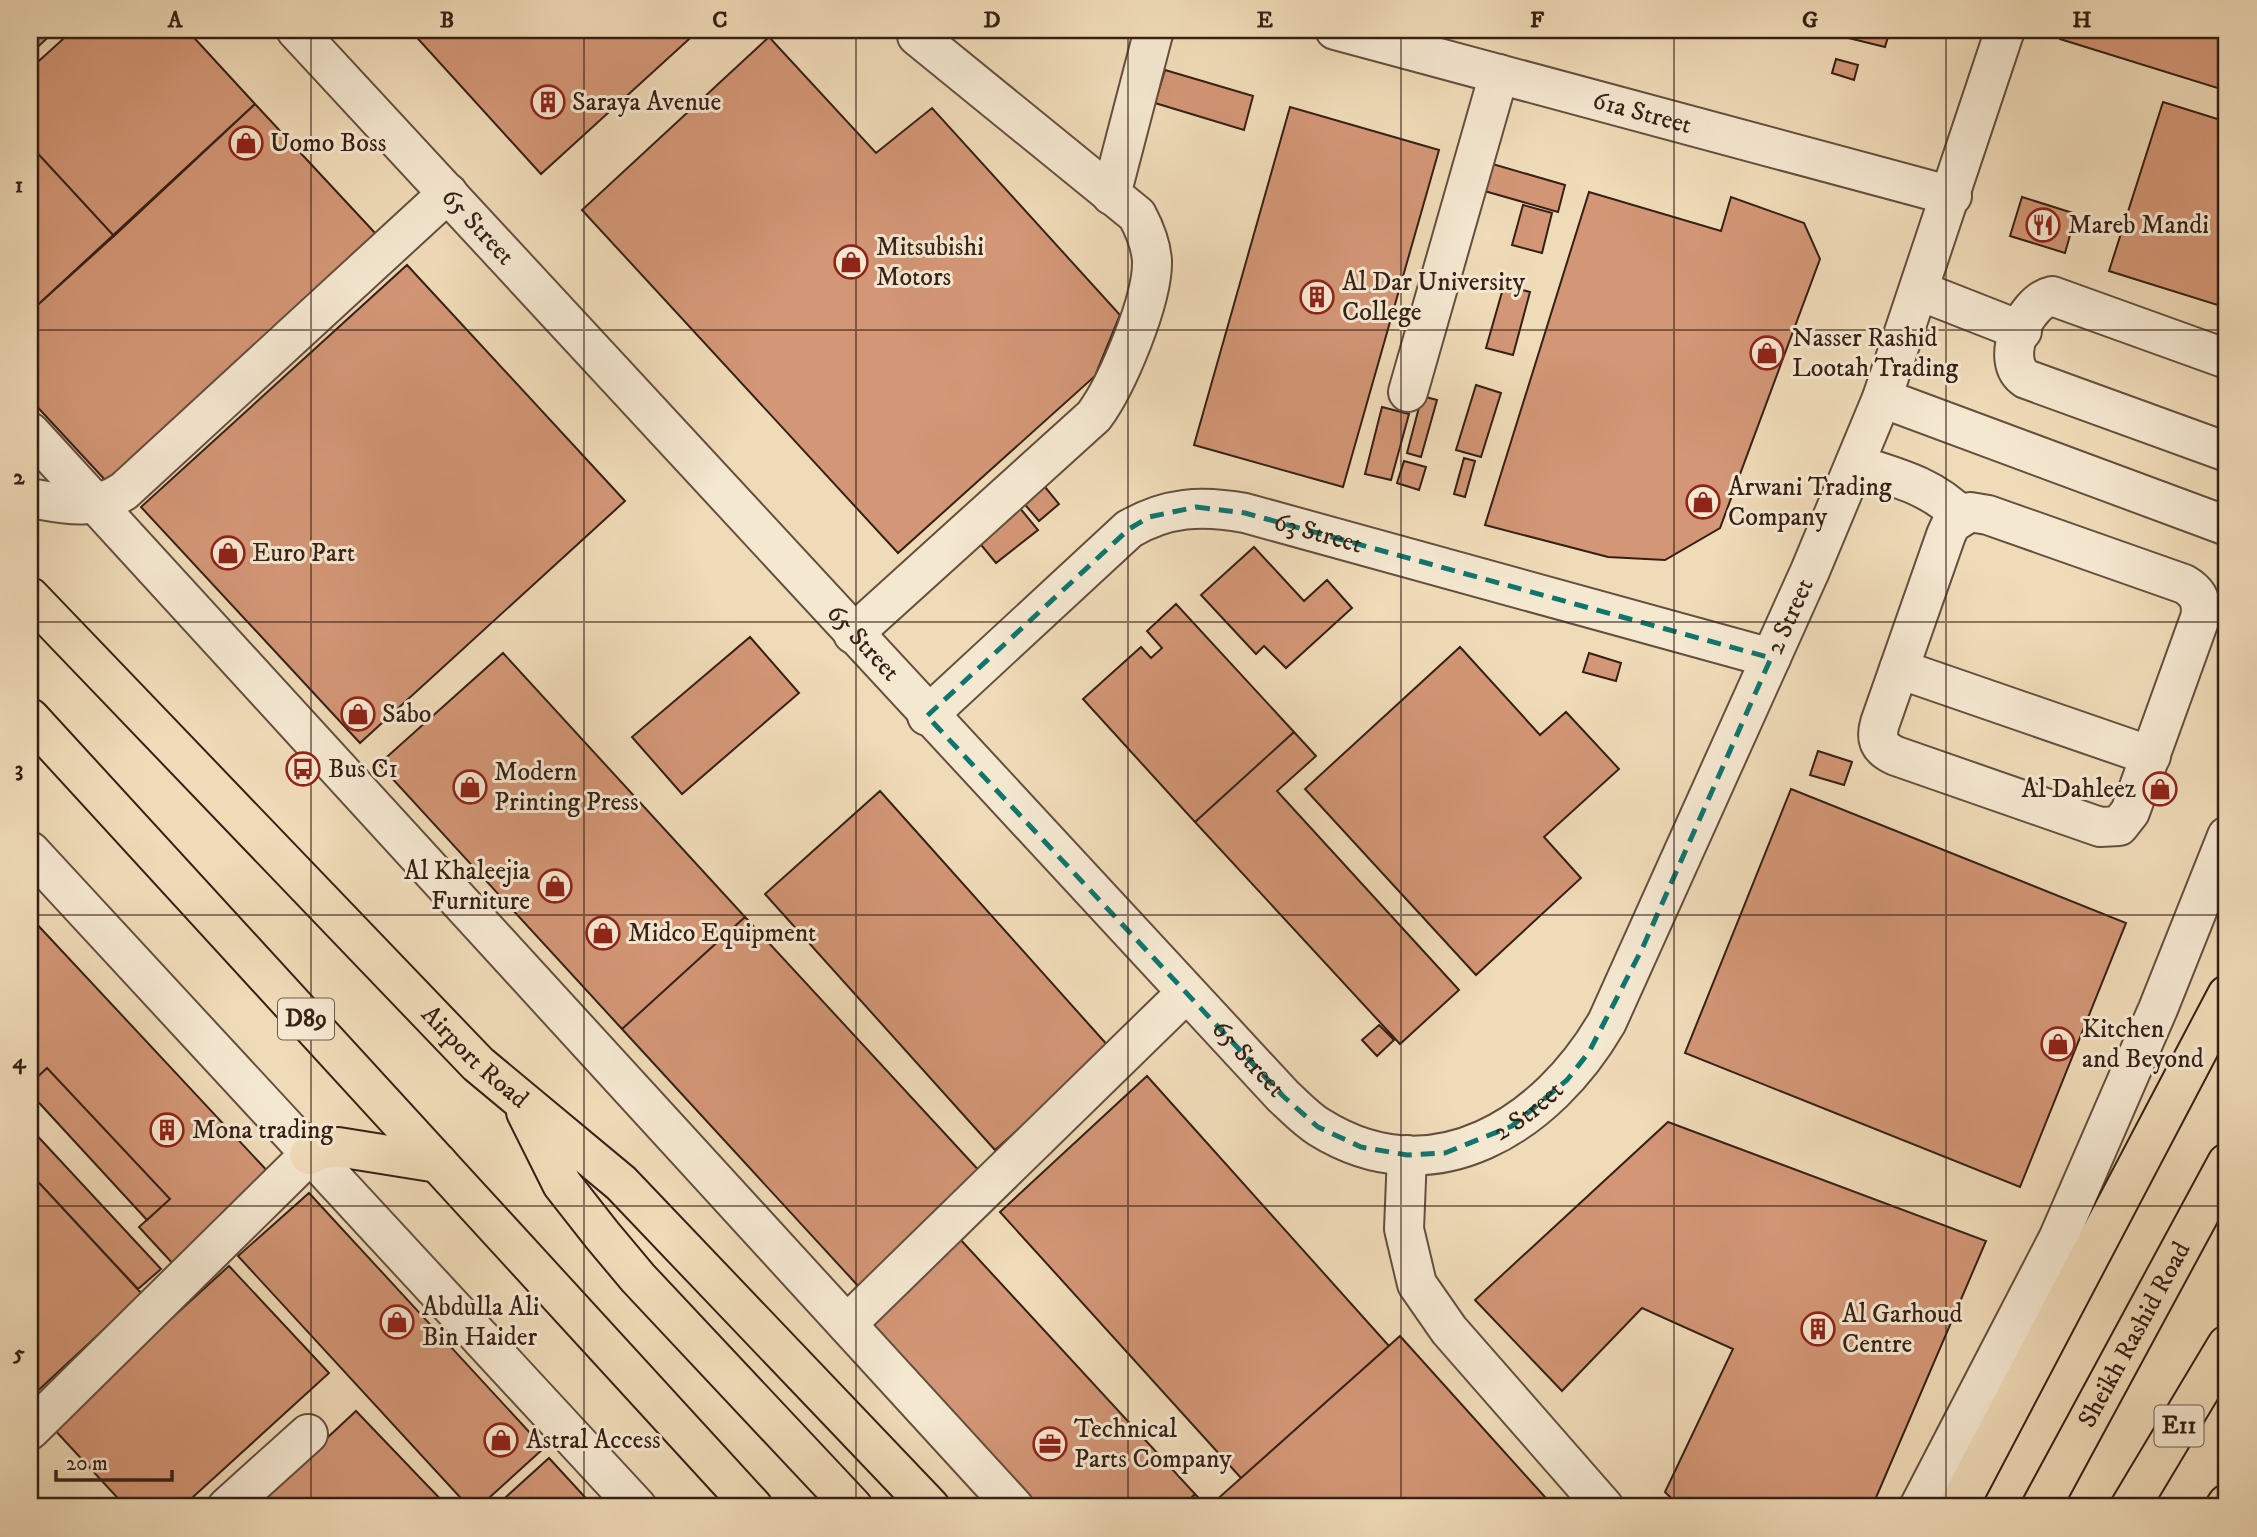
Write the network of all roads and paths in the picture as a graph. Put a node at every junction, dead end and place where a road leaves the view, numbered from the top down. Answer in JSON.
{"nodes":[{"id":1,"x":296,"y":30,"type":"edge"},
{"id":2,"x":1154,"y":30,"type":"edge"},
{"id":3,"x":1335,"y":30,"type":"edge"},
{"id":4,"x":2005,"y":30,"type":"edge"},
{"id":5,"x":917,"y":36,"type":"dead end"},
{"id":6,"x":1435,"y":43,"type":"edge"},
{"id":7,"x":1499,"y":74,"type":"junction"},
{"id":8,"x":448,"y":193,"type":"junction"},
{"id":9,"x":1111,"y":195,"type":"junction"},
{"id":10,"x":1952,"y":196,"type":"junction"},
{"id":11,"x":1920,"y":291,"type":"junction"},
{"id":12,"x":2022,"y":331,"type":"junction"},
{"id":13,"x":2227,"y":359,"type":"edge"},
{"id":14,"x":1408,"y":393,"type":"dead end"},
{"id":15,"x":1882,"y":398,"type":"junction"},
{"id":16,"x":30,"y":432,"type":"edge"},
{"id":17,"x":2227,"y":453,"type":"edge"},
{"id":18,"x":1854,"y":464,"type":"junction"},
{"id":19,"x":30,"y":498,"type":"edge"},
{"id":20,"x":97,"y":505,"type":"junction"},
{"id":21,"x":1961,"y":516,"type":"junction"},
{"id":22,"x":2227,"y":526,"type":"edge"},
{"id":23,"x":30,"y":597,"type":"edge"},
{"id":24,"x":853,"y":635,"type":"junction"},
{"id":25,"x":1770,"y":658,"type":"junction"},
{"id":26,"x":1899,"y":669,"type":"junction"},
{"id":27,"x":927,"y":716,"type":"junction"},
{"id":28,"x":30,"y":718,"type":"edge"},
{"id":29,"x":2151,"y":755,"type":"junction"},
{"id":30,"x":2227,"y":836,"type":"edge"},
{"id":31,"x":30,"y":851,"type":"edge"},
{"id":32,"x":1186,"y":993,"type":"junction"},
{"id":33,"x":2227,"y":995,"type":"edge"},
{"id":34,"x":519,"y":1100,"type":"junction"},
{"id":35,"x":1480,"y":1143,"type":"joint"},
{"id":36,"x":309,"y":1155,"type":"junction"},
{"id":37,"x":1407,"y":1155,"type":"junction"},
{"id":38,"x":438,"y":1163,"type":"junction"},
{"id":39,"x":2227,"y":1163,"type":"edge"},
{"id":40,"x":847,"y":1324,"type":"junction"},
{"id":41,"x":2227,"y":1345,"type":"edge"},
{"id":42,"x":30,"y":1430,"type":"edge"},
{"id":43,"x":308,"y":1434,"type":"dead end"},
{"id":44,"x":227,"y":1507,"type":"edge"},
{"id":45,"x":637,"y":1507,"type":"edge"},
{"id":46,"x":753,"y":1507,"type":"edge"},
{"id":47,"x":853,"y":1507,"type":"edge"},
{"id":48,"x":930,"y":1507,"type":"edge"},
{"id":49,"x":1014,"y":1507,"type":"edge"},
{"id":50,"x":1604,"y":1507,"type":"edge"},
{"id":51,"x":1919,"y":1507,"type":"edge"},
{"id":52,"x":1958,"y":1507,"type":"edge"},
{"id":53,"x":2041,"y":1507,"type":"edge"},
{"id":54,"x":2130,"y":1507,"type":"edge"}],
"edges":[{"from":1,"to":8,"type":"street","name":"65 Street"},
{"from":2,"to":9,"type":"street"},
{"from":3,"to":6,"type":"street","name":"61a Street"},
{"from":4,"to":10,"type":"street","name":"2 Street"},
{"from":5,"to":9,"type":"street"},
{"from":6,"to":7,"type":"street","name":"61a Street"},
{"from":7,"to":10,"type":"street","name":"61a Street"},
{"from":7,"to":14,"type":"street"},
{"from":8,"to":20,"type":"street"},
{"from":8,"to":24,"type":"street","name":"65 Street"},
{"from":9,"to":24,"type":"street"},
{"from":10,"to":11,"type":"street","name":"2 Street"},
{"from":11,"to":12,"type":"street"},
{"from":11,"to":15,"type":"street","name":"2 Street"},
{"from":12,"to":13,"type":"street"},
{"from":12,"to":17,"type":"street"},
{"from":15,"to":18,"type":"street","name":"2 Street"},
{"from":15,"to":22,"type":"street"},
{"from":16,"to":20,"type":"street"},
{"from":18,"to":21,"type":"street"},
{"from":18,"to":25,"type":"street","name":"2 Street"},
{"from":19,"to":20,"type":"street"},
{"from":20,"to":40,"type":"street"},
{"from":21,"to":26,"type":"street"},
{"from":21,"to":29,"type":"street"},
{"from":23,"to":34,"type":"main road","name":"Airport Road"},
{"from":24,"to":27,"type":"street","name":"65 Street"},
{"from":25,"to":27,"type":"street","name":"63 Street"},
{"from":25,"to":35,"type":"street","name":"2 Street"},
{"from":26,"to":29,"type":"street"},
{"from":26,"to":29,"type":"street"},
{"from":27,"to":32,"type":"street","name":"65 Street"},
{"from":28,"to":38,"type":"main road","number":"D89"},
{"from":30,"to":51,"type":"street"},
{"from":31,"to":36,"type":"street"},
{"from":32,"to":37,"type":"street","name":"65 Street"},
{"from":32,"to":40,"type":"street"},
{"from":33,"to":52,"type":"main road"},
{"from":34,"to":47,"type":"main road"},
{"from":34,"to":48,"type":"main road","name":"Airport Road"},
{"from":35,"to":37,"type":"street","name":"65 Street"},
{"from":36,"to":38,"type":"main road"},
{"from":36,"to":42,"type":"street"},
{"from":36,"to":45,"type":"street"},
{"from":37,"to":50,"type":"street"},
{"from":38,"to":46,"type":"main road","number":"D89"},
{"from":39,"to":53,"type":"main road","name":"Sheikh Rashid Road"},
{"from":40,"to":49,"type":"street"},
{"from":41,"to":54,"type":"main road","number":"E11"},
{"from":43,"to":44,"type":"street"}]}
